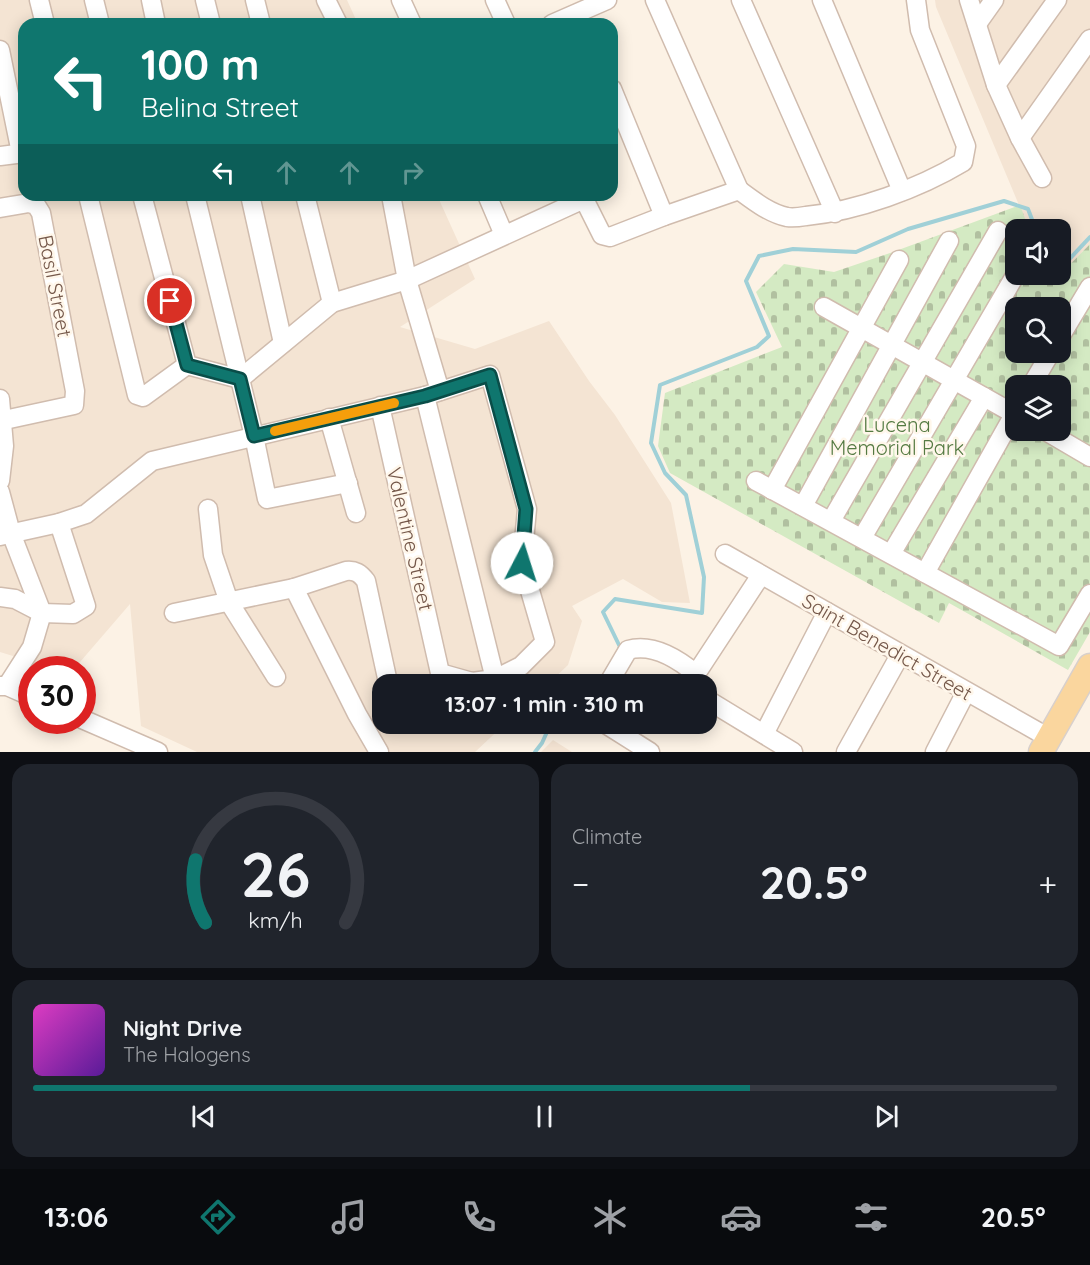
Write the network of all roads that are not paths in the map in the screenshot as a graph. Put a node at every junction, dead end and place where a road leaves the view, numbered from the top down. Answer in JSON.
{"nodes":[{"id":1,"x":39,"y":0,"type":"edge"},
{"id":2,"x":94,"y":0,"type":"edge"},
{"id":3,"x":151,"y":0,"type":"edge"},
{"id":4,"x":205,"y":0,"type":"edge"},
{"id":5,"x":255,"y":0,"type":"edge"},
{"id":6,"x":326,"y":0,"type":"edge"},
{"id":7,"x":401,"y":0,"type":"edge"},
{"id":8,"x":495,"y":0,"type":"edge"},
{"id":9,"x":607,"y":0,"type":"edge"},
{"id":10,"x":656,"y":0,"type":"edge"},
{"id":11,"x":741,"y":0,"type":"edge"},
{"id":12,"x":822,"y":0,"type":"edge"},
{"id":13,"x":916,"y":0,"type":"edge"},
{"id":14,"x":969,"y":0,"type":"edge"},
{"id":15,"x":994,"y":0,"type":"edge"},
{"id":16,"x":1057,"y":0,"type":"edge"},
{"id":17,"x":580,"y":12,"type":"edge"},
{"id":18,"x":44,"y":18,"type":"edge"},
{"id":19,"x":98,"y":18,"type":"edge"},
{"id":20,"x":155,"y":18,"type":"edge"},
{"id":21,"x":209,"y":18,"type":"edge"},
{"id":22,"x":260,"y":18,"type":"edge"},
{"id":23,"x":335,"y":18,"type":"edge"},
{"id":24,"x":409,"y":18,"type":"edge"},
{"id":25,"x":503,"y":18,"type":"edge"},
{"id":26,"x":566,"y":18,"type":"edge"},
{"id":27,"x":977,"y":24,"type":"junction"},
{"id":28,"x":1090,"y":39,"type":"edge"},
{"id":29,"x":0,"y":50,"type":"edge"},
{"id":30,"x":996,"y":85,"type":"junction"},
{"id":31,"x":618,"y":103,"type":"edge"},
{"id":32,"x":18,"y":131,"type":"edge"},
{"id":33,"x":1020,"y":138,"type":"junction"},
{"id":34,"x":18,"y":154,"type":"edge"},
{"id":35,"x":0,"y":156,"type":"edge"},
{"id":36,"x":1042,"y":178,"type":"dead end"},
{"id":37,"x":739,"y":190,"type":"junction"},
{"id":38,"x":902,"y":190,"type":"junction"},
{"id":39,"x":89,"y":201,"type":"edge"},
{"id":40,"x":144,"y":201,"type":"edge"},
{"id":41,"x":196,"y":201,"type":"edge"},
{"id":42,"x":251,"y":201,"type":"edge"},
{"id":43,"x":306,"y":201,"type":"edge"},
{"id":44,"x":392,"y":201,"type":"edge"},
{"id":45,"x":490,"y":201,"type":"edge"},
{"id":46,"x":575,"y":201,"type":"edge"},
{"id":47,"x":585,"y":201,"type":"edge"},
{"id":48,"x":0,"y":208,"type":"edge"},
{"id":49,"x":835,"y":213,"type":"junction"},
{"id":50,"x":664,"y":216,"type":"junction"},
{"id":51,"x":998,"y":231,"type":"dead end"},
{"id":52,"x":504,"y":235,"type":"junction"},
{"id":53,"x":950,"y":241,"type":"dead end"},
{"id":54,"x":899,"y":260,"type":"dead end"},
{"id":55,"x":407,"y":280,"type":"junction"},
{"id":56,"x":1010,"y":285,"type":"edge"},
{"id":57,"x":1090,"y":288,"type":"edge"},
{"id":58,"x":332,"y":303,"type":"junction"},
{"id":59,"x":824,"y":308,"type":"dead end"},
{"id":60,"x":1071,"y":319,"type":"edge"},
{"id":61,"x":861,"y":328,"type":"junction"},
{"id":62,"x":283,"y":343,"type":"junction"},
{"id":63,"x":892,"y":345,"type":"junction"},
{"id":64,"x":922,"y":362,"type":"junction"},
{"id":65,"x":187,"y":365,"type":"junction"},
{"id":66,"x":240,"y":379,"type":"junction"},
{"id":67,"x":954,"y":380,"type":"junction"},
{"id":68,"x":433,"y":394,"type":"junction"},
{"id":69,"x":984,"y":397,"type":"junction"},
{"id":70,"x":0,"y":399,"type":"edge"},
{"id":71,"x":380,"y":406,"type":"junction"},
{"id":72,"x":1005,"y":408,"type":"edge"},
{"id":73,"x":329,"y":418,"type":"junction"},
{"id":74,"x":1,"y":421,"type":"edge"},
{"id":75,"x":1005,"y":431,"type":"edge"},
{"id":76,"x":254,"y":436,"type":"junction"},
{"id":77,"x":1063,"y":441,"type":"edge"},
{"id":78,"x":1090,"y":456,"type":"edge"},
{"id":79,"x":0,"y":481,"type":"edge"},
{"id":80,"x":756,"y":481,"type":"dead end"},
{"id":81,"x":348,"y":483,"type":"junction"},
{"id":82,"x":772,"y":490,"type":"junction"},
{"id":83,"x":0,"y":494,"type":"edge"},
{"id":84,"x":803,"y":506,"type":"junction"},
{"id":85,"x":208,"y":509,"type":"dead end"},
{"id":86,"x":356,"y":513,"type":"dead end"},
{"id":87,"x":831,"y":521,"type":"junction"},
{"id":88,"x":59,"y":524,"type":"junction"},
{"id":89,"x":5,"y":534,"type":"edge"},
{"id":90,"x":862,"y":538,"type":"junction"},
{"id":91,"x":725,"y":554,"type":"dead end"},
{"id":92,"x":891,"y":555,"type":"junction"},
{"id":93,"x":925,"y":573,"type":"junction"},
{"id":94,"x":761,"y":575,"type":"junction"},
{"id":95,"x":294,"y":588,"type":"junction"},
{"id":96,"x":1090,"y":594,"type":"edge"},
{"id":97,"x":0,"y":597,"type":"edge"},
{"id":98,"x":229,"y":602,"type":"junction"},
{"id":99,"x":826,"y":612,"type":"junction"},
{"id":100,"x":42,"y":613,"type":"junction"},
{"id":101,"x":174,"y":613,"type":"dead end"},
{"id":102,"x":900,"y":655,"type":"junction"},
{"id":103,"x":1090,"y":666,"type":"edge"},
{"id":104,"x":386,"y":674,"type":"edge"},
{"id":105,"x":444,"y":674,"type":"edge"},
{"id":106,"x":494,"y":674,"type":"edge"},
{"id":107,"x":505,"y":674,"type":"edge"},
{"id":108,"x":614,"y":674,"type":"edge"},
{"id":109,"x":691,"y":674,"type":"edge"},
{"id":110,"x":698,"y":674,"type":"edge"},
{"id":111,"x":276,"y":677,"type":"dead end"},
{"id":112,"x":4,"y":686,"type":"edge"},
{"id":113,"x":18,"y":692,"type":"edge"},
{"id":114,"x":966,"y":692,"type":"junction"},
{"id":115,"x":717,"y":706,"type":"edge"},
{"id":116,"x":96,"y":725,"type":"edge"},
{"id":117,"x":621,"y":734,"type":"edge"},
{"id":118,"x":764,"y":734,"type":"junction"},
{"id":119,"x":1045,"y":745,"type":"edge"},
{"id":120,"x":158,"y":752,"type":"edge"},
{"id":121,"x":379,"y":752,"type":"edge"},
{"id":122,"x":650,"y":752,"type":"edge"},
{"id":123,"x":793,"y":752,"type":"edge"},
{"id":124,"x":846,"y":752,"type":"edge"},
{"id":125,"x":934,"y":752,"type":"edge"}],
"edges":[{"from":1,"to":18,"type":"street"},
{"from":2,"to":19,"type":"street"},
{"from":3,"to":20,"type":"street"},
{"from":4,"to":21,"type":"street"},
{"from":5,"to":22,"type":"street"},
{"from":6,"to":23,"type":"street"},
{"from":7,"to":24,"type":"street"},
{"from":8,"to":25,"type":"street"},
{"from":9,"to":17,"type":"street"},
{"from":10,"to":37,"type":"street"},
{"from":11,"to":49,"type":"street"},
{"from":12,"to":38,"type":"street"},
{"from":13,"to":38,"type":"street"},
{"from":14,"to":27,"type":"street"},
{"from":15,"to":27,"type":"street"},
{"from":16,"to":30,"type":"street"},
{"from":17,"to":26,"type":"street"},
{"from":27,"to":30,"type":"street"},
{"from":28,"to":33,"type":"street"},
{"from":29,"to":32,"type":"street"},
{"from":30,"to":33,"type":"street"},
{"from":31,"to":50,"type":"street"},
{"from":33,"to":36,"type":"street"},
{"from":34,"to":35,"type":"street"},
{"from":37,"to":49,"type":"street"},
{"from":37,"to":50,"type":"street"},
{"from":38,"to":49,"type":"street"},
{"from":39,"to":65,"type":"street"},
{"from":40,"to":65,"type":"street"},
{"from":41,"to":66,"type":"street"},
{"from":42,"to":62,"type":"street"},
{"from":43,"to":58,"type":"street"},
{"from":44,"to":55,"type":"street"},
{"from":45,"to":52,"type":"street"},
{"from":46,"to":52,"type":"street"},
{"from":47,"to":50,"type":"street"},
{"from":48,"to":74,"type":"street","name":"Basil Street"},
{"from":51,"to":64,"type":"street"},
{"from":52,"to":55,"type":"street"},
{"from":53,"to":63,"type":"street"},
{"from":54,"to":61,"type":"street"},
{"from":55,"to":58,"type":"street"},
{"from":55,"to":68,"type":"street"},
{"from":56,"to":67,"type":"street"},
{"from":57,"to":60,"type":"street"},
{"from":58,"to":62,"type":"street"},
{"from":59,"to":61,"type":"street"},
{"from":61,"to":63,"type":"street"},
{"from":61,"to":82,"type":"street"},
{"from":62,"to":66,"type":"street"},
{"from":63,"to":64,"type":"street"},
{"from":63,"to":84,"type":"street"},
{"from":64,"to":67,"type":"street"},
{"from":64,"to":87,"type":"street"},
{"from":65,"to":66,"type":"street"},
{"from":66,"to":76,"type":"street"},
{"from":67,"to":69,"type":"street"},
{"from":67,"to":90,"type":"street"},
{"from":68,"to":71,"type":"street"},
{"from":68,"to":106,"type":"street"},
{"from":68,"to":107,"type":"street"},
{"from":69,"to":72,"type":"street"},
{"from":69,"to":92,"type":"street"},
{"from":70,"to":74,"type":"street"},
{"from":71,"to":73,"type":"street"},
{"from":71,"to":105,"type":"street","name":"Valentine Street"},
{"from":73,"to":76,"type":"street"},
{"from":73,"to":81,"type":"street"},
{"from":74,"to":79,"type":"street"},
{"from":75,"to":93,"type":"street"},
{"from":76,"to":81,"type":"street"},
{"from":76,"to":88,"type":"street"},
{"from":77,"to":78,"type":"street"},
{"from":80,"to":82,"type":"street"},
{"from":81,"to":86,"type":"street"},
{"from":82,"to":84,"type":"street"},
{"from":83,"to":89,"type":"street"},
{"from":84,"to":87,"type":"street"},
{"from":85,"to":98,"type":"street"},
{"from":87,"to":90,"type":"street"},
{"from":88,"to":89,"type":"street"},
{"from":88,"to":100,"type":"street"},
{"from":89,"to":100,"type":"street"},
{"from":90,"to":92,"type":"street"},
{"from":91,"to":94,"type":"street","name":"Saint Benedict Street"},
{"from":92,"to":93,"type":"street"},
{"from":93,"to":96,"type":"street"},
{"from":94,"to":99,"type":"street","name":"Saint Benedict Street"},
{"from":94,"to":110,"type":"street"},
{"from":95,"to":98,"type":"street"},
{"from":95,"to":104,"type":"street"},
{"from":95,"to":121,"type":"street"},
{"from":97,"to":100,"type":"street"},
{"from":98,"to":101,"type":"street"},
{"from":98,"to":111,"type":"street"},
{"from":99,"to":102,"type":"street","name":"Saint Benedict Street"},
{"from":99,"to":118,"type":"street"},
{"from":100,"to":112,"type":"street"},
{"from":102,"to":114,"type":"street","name":"Saint Benedict Street"},
{"from":102,"to":124,"type":"street"},
{"from":103,"to":119,"type":"main road"},
{"from":108,"to":109,"type":"street"},
{"from":112,"to":113,"type":"street"},
{"from":114,"to":119,"type":"street","name":"Saint Benedict Street"},
{"from":114,"to":125,"type":"street"},
{"from":115,"to":118,"type":"street"},
{"from":116,"to":120,"type":"street"},
{"from":117,"to":122,"type":"street"},
{"from":118,"to":123,"type":"street"}]}
